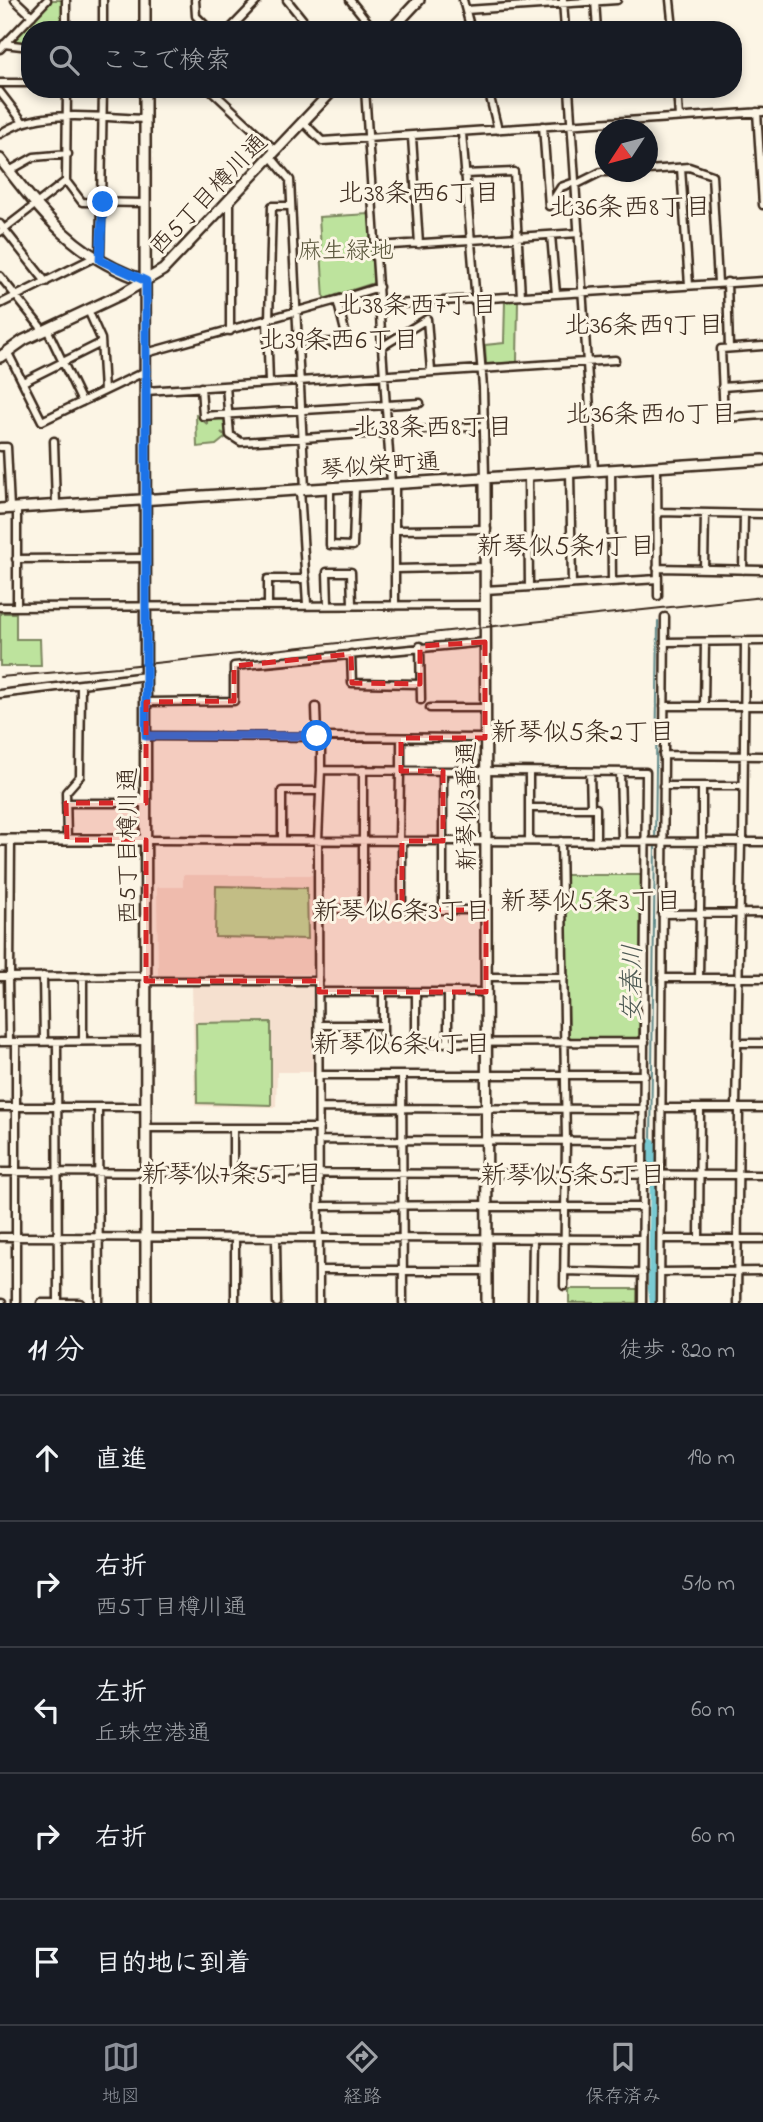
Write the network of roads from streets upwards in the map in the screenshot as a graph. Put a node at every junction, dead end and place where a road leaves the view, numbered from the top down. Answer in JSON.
{"nodes":[{"id":1,"x":15,"y":0,"type":"edge"},
{"id":2,"x":47,"y":0,"type":"edge"},
{"id":3,"x":66,"y":0,"type":"edge"},
{"id":4,"x":103,"y":0,"type":"edge"},
{"id":5,"x":145,"y":0,"type":"edge"},
{"id":6,"x":195,"y":0,"type":"edge"},
{"id":7,"x":258,"y":0,"type":"edge"},
{"id":8,"x":287,"y":0,"type":"edge"},
{"id":9,"x":350,"y":0,"type":"edge"},
{"id":10,"x":419,"y":0,"type":"edge"},
{"id":11,"x":463,"y":0,"type":"edge"},
{"id":12,"x":617,"y":0,"type":"edge"},
{"id":13,"x":670,"y":0,"type":"edge"},
{"id":14,"x":595,"y":1,"type":"edge"},
{"id":15,"x":563,"y":2,"type":"edge"},
{"id":16,"x":466,"y":10,"type":"junction"},
{"id":17,"x":32,"y":16,"type":"junction"},
{"id":18,"x":27,"y":21,"type":"edge"},
{"id":19,"x":66,"y":21,"type":"edge"},
{"id":20,"x":103,"y":21,"type":"edge"},
{"id":21,"x":145,"y":21,"type":"edge"},
{"id":22,"x":201,"y":21,"type":"edge"},
{"id":23,"x":238,"y":21,"type":"edge"},
{"id":24,"x":303,"y":21,"type":"edge"},
{"id":25,"x":367,"y":21,"type":"edge"},
{"id":26,"x":399,"y":21,"type":"edge"},
{"id":27,"x":469,"y":21,"type":"edge"},
{"id":28,"x":564,"y":21,"type":"edge"},
{"id":29,"x":596,"y":21,"type":"edge"},
{"id":30,"x":672,"y":21,"type":"edge"},
{"id":31,"x":21,"y":27,"type":"edge"},
{"id":32,"x":2,"y":46,"type":"edge"},
{"id":33,"x":21,"y":47,"type":"edge"},
{"id":34,"x":0,"y":83,"type":"edge"},
{"id":35,"x":21,"y":83,"type":"edge"},
{"id":36,"x":0,"y":92,"type":"edge"},
{"id":37,"x":67,"y":98,"type":"edge"},
{"id":38,"x":103,"y":98,"type":"edge"},
{"id":39,"x":145,"y":98,"type":"edge"},
{"id":40,"x":219,"y":98,"type":"edge"},
{"id":41,"x":326,"y":98,"type":"edge"},
{"id":42,"x":366,"y":98,"type":"edge"},
{"id":43,"x":490,"y":98,"type":"edge"},
{"id":44,"x":570,"y":98,"type":"edge"},
{"id":45,"x":678,"y":98,"type":"edge"},
{"id":46,"x":760,"y":112,"type":"edge"},
{"id":47,"x":679,"y":117,"type":"junction"},
{"id":48,"x":67,"y":118,"type":"junction"},
{"id":49,"x":103,"y":118,"type":"junction"},
{"id":50,"x":145,"y":119,"type":"junction"},
{"id":51,"x":23,"y":122,"type":"junction"},
{"id":52,"x":303,"y":122,"type":"junction"},
{"id":53,"x":571,"y":124,"type":"junction"},
{"id":54,"x":543,"y":126,"type":"junction"},
{"id":55,"x":498,"y":130,"type":"junction"},
{"id":56,"x":462,"y":133,"type":"junction"},
{"id":57,"x":0,"y":134,"type":"edge"},
{"id":58,"x":412,"y":136,"type":"junction"},
{"id":59,"x":369,"y":139,"type":"junction"},
{"id":60,"x":68,"y":154,"type":"junction"},
{"id":61,"x":273,"y":154,"type":"junction"},
{"id":62,"x":0,"y":159,"type":"edge"},
{"id":63,"x":681,"y":168,"type":"junction"},
{"id":64,"x":658,"y":169,"type":"edge"},
{"id":65,"x":9,"y":171,"type":"junction"},
{"id":66,"x":464,"y":174,"type":"junction"},
{"id":67,"x":595,"y":175,"type":"edge"},
{"id":68,"x":66,"y":181,"type":"junction"},
{"id":69,"x":575,"y":183,"type":"junction"},
{"id":70,"x":230,"y":200,"type":"junction"},
{"id":71,"x":103,"y":202,"type":"junction"},
{"id":72,"x":145,"y":203,"type":"junction"},
{"id":73,"x":36,"y":204,"type":"junction"},
{"id":74,"x":763,"y":205,"type":"edge"},
{"id":75,"x":291,"y":206,"type":"junction"},
{"id":76,"x":1,"y":228,"type":"edge"},
{"id":77,"x":579,"y":233,"type":"junction"},
{"id":78,"x":551,"y":235,"type":"junction"},
{"id":79,"x":517,"y":237,"type":"junction"},
{"id":80,"x":468,"y":241,"type":"junction"},
{"id":81,"x":419,"y":244,"type":"junction"},
{"id":82,"x":376,"y":246,"type":"junction"},
{"id":83,"x":98,"y":258,"type":"junction"},
{"id":84,"x":0,"y":276,"type":"edge"},
{"id":85,"x":146,"y":281,"type":"junction"},
{"id":86,"x":763,"y":281,"type":"edge"},
{"id":87,"x":46,"y":282,"type":"junction"},
{"id":88,"x":727,"y":282,"type":"junction"},
{"id":89,"x":718,"y":283,"type":"junction"},
{"id":90,"x":689,"y":285,"type":"junction"},
{"id":91,"x":379,"y":287,"type":"junction"},
{"id":92,"x":582,"y":292,"type":"junction"},
{"id":93,"x":556,"y":294,"type":"junction"},
{"id":94,"x":16,"y":296,"type":"junction"},
{"id":95,"x":521,"y":296,"type":"junction"},
{"id":96,"x":474,"y":299,"type":"junction"},
{"id":97,"x":337,"y":300,"type":"junction"},
{"id":98,"x":0,"y":304,"type":"edge"},
{"id":99,"x":380,"y":305,"type":"junction"},
{"id":100,"x":88,"y":310,"type":"junction"},
{"id":101,"x":296,"y":312,"type":"junction"},
{"id":102,"x":268,"y":320,"type":"junction"},
{"id":103,"x":45,"y":330,"type":"junction"},
{"id":104,"x":230,"y":331,"type":"junction"},
{"id":105,"x":101,"y":343,"type":"junction"},
{"id":106,"x":298,"y":343,"type":"junction"},
{"id":107,"x":383,"y":346,"type":"junction"},
{"id":108,"x":763,"y":346,"type":"edge"},
{"id":109,"x":729,"y":348,"type":"junction"},
{"id":110,"x":146,"y":353,"type":"junction"},
{"id":111,"x":4,"y":354,"type":"edge"},
{"id":112,"x":615,"y":360,"type":"dead end"},
{"id":113,"x":63,"y":362,"type":"junction"},
{"id":114,"x":587,"y":362,"type":"junction"},
{"id":115,"x":481,"y":369,"type":"junction"},
{"id":116,"x":431,"y":371,"type":"junction"},
{"id":117,"x":146,"y":372,"type":"junction"},
{"id":118,"x":384,"y":374,"type":"junction"},
{"id":119,"x":300,"y":381,"type":"junction"},
{"id":120,"x":23,"y":382,"type":"junction"},
{"id":121,"x":269,"y":383,"type":"junction"},
{"id":122,"x":763,"y":384,"type":"edge"},
{"id":123,"x":226,"y":386,"type":"junction"},
{"id":124,"x":201,"y":387,"type":"junction"},
{"id":125,"x":722,"y":387,"type":"junction"},
{"id":126,"x":104,"y":391,"type":"junction"},
{"id":127,"x":146,"y":391,"type":"junction"},
{"id":128,"x":82,"y":402,"type":"junction"},
{"id":129,"x":420,"y":403,"type":"dead end"},
{"id":130,"x":386,"y":405,"type":"junction"},
{"id":131,"x":301,"y":411,"type":"junction"},
{"id":132,"x":229,"y":415,"type":"junction"},
{"id":133,"x":763,"y":415,"type":"edge"},
{"id":134,"x":484,"y":426,"type":"junction"},
{"id":135,"x":388,"y":433,"type":"junction"},
{"id":136,"x":303,"y":437,"type":"junction"},
{"id":137,"x":54,"y":441,"type":"dead end"},
{"id":138,"x":0,"y":447,"type":"edge"},
{"id":139,"x":763,"y":460,"type":"edge"},
{"id":140,"x":657,"y":466,"type":"junction"},
{"id":141,"x":611,"y":469,"type":"junction"},
{"id":142,"x":594,"y":470,"type":"junction"},
{"id":143,"x":570,"y":472,"type":"junction"},
{"id":144,"x":528,"y":475,"type":"junction"},
{"id":145,"x":485,"y":477,"type":"junction"},
{"id":146,"x":393,"y":483,"type":"junction"},
{"id":147,"x":355,"y":486,"type":"junction"},
{"id":148,"x":330,"y":487,"type":"junction"},
{"id":149,"x":303,"y":489,"type":"junction"},
{"id":150,"x":146,"y":500,"type":"junction"},
{"id":151,"x":57,"y":505,"type":"junction"},
{"id":152,"x":9,"y":508,"type":"edge"},
{"id":153,"x":657,"y":512,"type":"junction"},
{"id":154,"x":705,"y":513,"type":"junction"},
{"id":155,"x":744,"y":513,"type":"junction"},
{"id":156,"x":763,"y":514,"type":"edge"},
{"id":157,"x":486,"y":529,"type":"junction"},
{"id":158,"x":396,"y":530,"type":"junction"},
{"id":159,"x":146,"y":558,"type":"junction"},
{"id":160,"x":16,"y":559,"type":"junction"},
{"id":161,"x":486,"y":567,"type":"junction"},
{"id":162,"x":657,"y":568,"type":"junction"},
{"id":163,"x":396,"y":569,"type":"junction"},
{"id":164,"x":704,"y":569,"type":"junction"},
{"id":165,"x":743,"y":570,"type":"junction"},
{"id":166,"x":763,"y":570,"type":"edge"},
{"id":167,"x":306,"y":579,"type":"junction"},
{"id":168,"x":658,"y":579,"type":"junction"},
{"id":169,"x":612,"y":582,"type":"junction"},
{"id":170,"x":572,"y":584,"type":"junction"},
{"id":171,"x":529,"y":587,"type":"junction"},
{"id":172,"x":485,"y":590,"type":"junction"},
{"id":173,"x":658,"y":596,"type":"dead end"},
{"id":174,"x":307,"y":604,"type":"junction"},
{"id":175,"x":328,"y":604,"type":"junction"},
{"id":176,"x":352,"y":604,"type":"junction"},
{"id":177,"x":268,"y":605,"type":"junction"},
{"id":178,"x":485,"y":605,"type":"junction"},
{"id":179,"x":395,"y":606,"type":"junction"},
{"id":180,"x":0,"y":607,"type":"edge"},
{"id":181,"x":17,"y":607,"type":"junction"},
{"id":182,"x":146,"y":607,"type":"junction"},
{"id":183,"x":665,"y":617,"type":"dead end"},
{"id":184,"x":745,"y":641,"type":"junction"},
{"id":185,"x":763,"y":641,"type":"edge"},
{"id":186,"x":485,"y":642,"type":"junction"},
{"id":187,"x":665,"y":642,"type":"junction"},
{"id":188,"x":705,"y":642,"type":"junction"},
{"id":189,"x":420,"y":646,"type":"junction"},
{"id":190,"x":351,"y":654,"type":"junction"},
{"id":191,"x":146,"y":676,"type":"junction"},
{"id":192,"x":420,"y":684,"type":"junction"},
{"id":193,"x":81,"y":685,"type":"junction"},
{"id":194,"x":0,"y":694,"type":"edge"},
{"id":195,"x":421,"y":700,"type":"dead end"},
{"id":196,"x":146,"y":702,"type":"junction"},
{"id":197,"x":664,"y":706,"type":"junction"},
{"id":198,"x":704,"y":706,"type":"junction"},
{"id":199,"x":744,"y":706,"type":"junction"},
{"id":200,"x":763,"y":706,"type":"edge"},
{"id":201,"x":316,"y":707,"type":"dead end"},
{"id":202,"x":430,"y":708,"type":"dead end"},
{"id":203,"x":485,"y":708,"type":"junction"},
{"id":204,"x":146,"y":736,"type":"junction"},
{"id":205,"x":319,"y":736,"type":"junction"},
{"id":206,"x":401,"y":738,"type":"junction"},
{"id":207,"x":485,"y":738,"type":"junction"},
{"id":208,"x":663,"y":755,"type":"junction"},
{"id":209,"x":743,"y":755,"type":"junction"},
{"id":210,"x":763,"y":755,"type":"edge"},
{"id":211,"x":321,"y":770,"type":"junction"},
{"id":212,"x":363,"y":770,"type":"junction"},
{"id":213,"x":400,"y":771,"type":"junction"},
{"id":214,"x":443,"y":771,"type":"junction"},
{"id":215,"x":485,"y":771,"type":"junction"},
{"id":216,"x":529,"y":772,"type":"junction"},
{"id":217,"x":590,"y":772,"type":"junction"},
{"id":218,"x":620,"y":772,"type":"junction"},
{"id":219,"x":663,"y":786,"type":"junction"},
{"id":220,"x":702,"y":786,"type":"junction"},
{"id":221,"x":743,"y":786,"type":"junction"},
{"id":222,"x":319,"y":790,"type":"junction"},
{"id":223,"x":66,"y":803,"type":"junction"},
{"id":224,"x":146,"y":803,"type":"junction"},
{"id":225,"x":529,"y":808,"type":"junction"},
{"id":226,"x":591,"y":808,"type":"junction"},
{"id":227,"x":0,"y":839,"type":"edge"},
{"id":228,"x":11,"y":840,"type":"junction"},
{"id":229,"x":67,"y":840,"type":"junction"},
{"id":230,"x":146,"y":840,"type":"junction"},
{"id":231,"x":282,"y":840,"type":"junction"},
{"id":232,"x":318,"y":840,"type":"junction"},
{"id":233,"x":363,"y":840,"type":"junction"},
{"id":234,"x":401,"y":841,"type":"junction"},
{"id":235,"x":443,"y":841,"type":"junction"},
{"id":236,"x":486,"y":841,"type":"junction"},
{"id":237,"x":529,"y":841,"type":"junction"},
{"id":238,"x":561,"y":841,"type":"junction"},
{"id":239,"x":596,"y":841,"type":"junction"},
{"id":240,"x":622,"y":841,"type":"junction"},
{"id":241,"x":648,"y":841,"type":"junction"},
{"id":242,"x":660,"y":841,"type":"junction"},
{"id":243,"x":701,"y":841,"type":"junction"},
{"id":244,"x":742,"y":842,"type":"junction"},
{"id":245,"x":763,"y":842,"type":"edge"},
{"id":246,"x":318,"y":909,"type":"junction"},
{"id":247,"x":443,"y":909,"type":"junction"},
{"id":248,"x":486,"y":910,"type":"junction"},
{"id":249,"x":0,"y":913,"type":"edge"},
{"id":250,"x":10,"y":913,"type":"junction"},
{"id":251,"x":701,"y":913,"type":"junction"},
{"id":252,"x":741,"y":913,"type":"junction"},
{"id":253,"x":763,"y":913,"type":"edge"},
{"id":254,"x":662,"y":914,"type":"junction"},
{"id":255,"x":43,"y":976,"type":"junction"},
{"id":256,"x":83,"y":976,"type":"junction"},
{"id":257,"x":6,"y":977,"type":"edge"},
{"id":258,"x":486,"y":977,"type":"junction"},
{"id":259,"x":564,"y":977,"type":"junction"},
{"id":260,"x":146,"y":978,"type":"junction"},
{"id":261,"x":662,"y":978,"type":"junction"},
{"id":262,"x":699,"y":978,"type":"junction"},
{"id":263,"x":739,"y":978,"type":"junction"},
{"id":264,"x":763,"y":978,"type":"edge"},
{"id":265,"x":318,"y":981,"type":"junction"},
{"id":266,"x":318,"y":992,"type":"junction"},
{"id":267,"x":383,"y":992,"type":"junction"},
{"id":268,"x":416,"y":992,"type":"junction"},
{"id":269,"x":448,"y":992,"type":"junction"},
{"id":270,"x":486,"y":992,"type":"junction"},
{"id":271,"x":318,"y":1024,"type":"junction"},
{"id":272,"x":383,"y":1025,"type":"junction"},
{"id":273,"x":44,"y":1041,"type":"junction"},
{"id":274,"x":83,"y":1041,"type":"junction"},
{"id":275,"x":146,"y":1041,"type":"junction"},
{"id":276,"x":0,"y":1042,"type":"edge"},
{"id":277,"x":12,"y":1042,"type":"junction"},
{"id":278,"x":57,"y":1042,"type":"junction"},
{"id":279,"x":416,"y":1042,"type":"junction"},
{"id":280,"x":448,"y":1042,"type":"junction"},
{"id":281,"x":486,"y":1042,"type":"junction"},
{"id":282,"x":565,"y":1042,"type":"junction"},
{"id":283,"x":645,"y":1042,"type":"junction"},
{"id":284,"x":738,"y":1043,"type":"junction"},
{"id":285,"x":763,"y":1043,"type":"edge"},
{"id":286,"x":319,"y":1075,"type":"junction"},
{"id":287,"x":402,"y":1075,"type":"junction"},
{"id":288,"x":486,"y":1075,"type":"junction"},
{"id":289,"x":566,"y":1075,"type":"junction"},
{"id":290,"x":645,"y":1075,"type":"junction"},
{"id":291,"x":0,"y":1107,"type":"edge"},
{"id":292,"x":16,"y":1107,"type":"junction"},
{"id":293,"x":57,"y":1107,"type":"junction"},
{"id":294,"x":98,"y":1107,"type":"junction"},
{"id":295,"x":146,"y":1107,"type":"junction"},
{"id":296,"x":319,"y":1108,"type":"junction"},
{"id":297,"x":402,"y":1108,"type":"junction"},
{"id":298,"x":486,"y":1108,"type":"junction"},
{"id":299,"x":566,"y":1108,"type":"junction"},
{"id":300,"x":661,"y":1108,"type":"junction"},
{"id":301,"x":700,"y":1108,"type":"junction"},
{"id":302,"x":738,"y":1108,"type":"junction"},
{"id":303,"x":763,"y":1108,"type":"edge"},
{"id":304,"x":644,"y":1109,"type":"junction"},
{"id":305,"x":146,"y":1128,"type":"junction"},
{"id":306,"x":233,"y":1129,"type":"junction"},
{"id":307,"x":319,"y":1129,"type":"junction"},
{"id":308,"x":486,"y":1139,"type":"junction"},
{"id":309,"x":319,"y":1140,"type":"junction"},
{"id":310,"x":402,"y":1140,"type":"junction"},
{"id":311,"x":566,"y":1141,"type":"junction"},
{"id":312,"x":644,"y":1141,"type":"junction"},
{"id":313,"x":0,"y":1172,"type":"edge"},
{"id":314,"x":16,"y":1172,"type":"junction"},
{"id":315,"x":57,"y":1172,"type":"junction"},
{"id":316,"x":99,"y":1172,"type":"junction"},
{"id":317,"x":146,"y":1173,"type":"junction"},
{"id":318,"x":233,"y":1173,"type":"junction"},
{"id":319,"x":319,"y":1173,"type":"junction"},
{"id":320,"x":402,"y":1173,"type":"junction"},
{"id":321,"x":486,"y":1173,"type":"junction"},
{"id":322,"x":647,"y":1173,"type":"junction"},
{"id":323,"x":660,"y":1173,"type":"junction"},
{"id":324,"x":565,"y":1174,"type":"junction"},
{"id":325,"x":763,"y":1174,"type":"edge"},
{"id":326,"x":699,"y":1175,"type":"junction"},
{"id":327,"x":738,"y":1175,"type":"junction"},
{"id":328,"x":402,"y":1205,"type":"junction"},
{"id":329,"x":319,"y":1206,"type":"junction"},
{"id":330,"x":487,"y":1206,"type":"junction"},
{"id":331,"x":565,"y":1207,"type":"junction"},
{"id":332,"x":643,"y":1207,"type":"junction"},
{"id":333,"x":0,"y":1237,"type":"edge"},
{"id":334,"x":16,"y":1237,"type":"junction"},
{"id":335,"x":57,"y":1238,"type":"junction"},
{"id":336,"x":98,"y":1238,"type":"junction"},
{"id":337,"x":146,"y":1238,"type":"junction"},
{"id":338,"x":235,"y":1238,"type":"junction"},
{"id":339,"x":276,"y":1238,"type":"junction"},
{"id":340,"x":319,"y":1238,"type":"junction"},
{"id":341,"x":402,"y":1238,"type":"junction"},
{"id":342,"x":487,"y":1238,"type":"junction"},
{"id":343,"x":533,"y":1238,"type":"junction"},
{"id":344,"x":565,"y":1238,"type":"junction"},
{"id":345,"x":642,"y":1239,"type":"junction"},
{"id":346,"x":661,"y":1239,"type":"junction"},
{"id":347,"x":699,"y":1239,"type":"junction"},
{"id":348,"x":738,"y":1239,"type":"junction"},
{"id":349,"x":763,"y":1239,"type":"edge"},
{"id":350,"x":319,"y":1270,"type":"junction"},
{"id":351,"x":402,"y":1271,"type":"junction"},
{"id":352,"x":564,"y":1271,"type":"junction"},
{"id":353,"x":737,"y":1271,"type":"junction"},
{"id":354,"x":763,"y":1271,"type":"edge"},
{"id":355,"x":487,"y":1272,"type":"junction"},
{"id":356,"x":660,"y":1272,"type":"junction"},
{"id":357,"x":643,"y":1273,"type":"junction"},
{"id":358,"x":564,"y":1286,"type":"dead end"},
{"id":359,"x":16,"y":1303,"type":"edge"},
{"id":360,"x":41,"y":1303,"type":"edge"},
{"id":361,"x":58,"y":1303,"type":"edge"},
{"id":362,"x":80,"y":1303,"type":"edge"},
{"id":363,"x":99,"y":1303,"type":"edge"},
{"id":364,"x":146,"y":1303,"type":"edge"},
{"id":365,"x":235,"y":1303,"type":"edge"},
{"id":366,"x":276,"y":1303,"type":"edge"},
{"id":367,"x":319,"y":1303,"type":"edge"},
{"id":368,"x":403,"y":1303,"type":"edge"},
{"id":369,"x":487,"y":1303,"type":"edge"},
{"id":370,"x":532,"y":1303,"type":"edge"},
{"id":371,"x":642,"y":1303,"type":"edge"},
{"id":372,"x":660,"y":1303,"type":"edge"},
{"id":373,"x":737,"y":1303,"type":"edge"}],
"edges":[{"from":1,"to":17,"type":"street"},
{"from":2,"to":17,"type":"street"},
{"from":3,"to":19,"type":"street"},
{"from":4,"to":20,"type":"street"},
{"from":5,"to":21,"type":"street"},
{"from":6,"to":22,"type":"street"},
{"from":7,"to":23,"type":"street"},
{"from":8,"to":24,"type":"street"},
{"from":9,"to":25,"type":"street"},
{"from":10,"to":26,"type":"street"},
{"from":11,"to":16,"type":"street"},
{"from":12,"to":14,"type":"street"},
{"from":13,"to":30,"type":"street"},
{"from":14,"to":15,"type":"street"},
{"from":14,"to":29,"type":"street"},
{"from":15,"to":16,"type":"street"},
{"from":15,"to":28,"type":"street"},
{"from":16,"to":27,"type":"street"},
{"from":17,"to":18,"type":"street"},
{"from":31,"to":32,"type":"street"},
{"from":32,"to":33,"type":"street"},
{"from":34,"to":35,"type":"street"},
{"from":36,"to":51,"type":"street"},
{"from":37,"to":48,"type":"street"},
{"from":38,"to":49,"type":"street"},
{"from":39,"to":50,"type":"street"},
{"from":40,"to":61,"type":"street"},
{"from":41,"to":52,"type":"street","name":"西5丁目樽川通"},
{"from":42,"to":59,"type":"street"},
{"from":43,"to":55,"type":"street"},
{"from":44,"to":53,"type":"street"},
{"from":45,"to":47,"type":"street"},
{"from":46,"to":47,"type":"street"},
{"from":46,"to":74,"type":"street"},
{"from":47,"to":53,"type":"street"},
{"from":48,"to":49,"type":"street"},
{"from":48,"to":51,"type":"street"},
{"from":48,"to":60,"type":"street"},
{"from":49,"to":50,"type":"street"},
{"from":49,"to":71,"type":"street"},
{"from":50,"to":72,"type":"street"},
{"from":51,"to":57,"type":"street"},
{"from":52,"to":59,"type":"street"},
{"from":52,"to":61,"type":"street","name":"西5丁目樽川通"},
{"from":53,"to":54,"type":"street"},
{"from":53,"to":69,"type":"street"},
{"from":54,"to":55,"type":"street"},
{"from":54,"to":69,"type":"street"},
{"from":55,"to":56,"type":"street"},
{"from":56,"to":58,"type":"street"},
{"from":56,"to":66,"type":"street"},
{"from":58,"to":59,"type":"street"},
{"from":58,"to":81,"type":"street"},
{"from":59,"to":82,"type":"street"},
{"from":60,"to":65,"type":"street"},
{"from":60,"to":68,"type":"street"},
{"from":61,"to":70,"type":"street","name":"西5丁目樽川通"},
{"from":61,"to":75,"type":"street"},
{"from":62,"to":65,"type":"street"},
{"from":63,"to":64,"type":"street"},
{"from":63,"to":89,"type":"street"},
{"from":63,"to":90,"type":"street"},
{"from":65,"to":73,"type":"street"},
{"from":66,"to":79,"type":"street"},
{"from":66,"to":80,"type":"street"},
{"from":67,"to":69,"type":"street"},
{"from":68,"to":71,"type":"street"},
{"from":68,"to":73,"type":"street"},
{"from":69,"to":77,"type":"street"},
{"from":70,"to":85,"type":"street","name":"西5丁目樽川通"},
{"from":70,"to":104,"type":"street"},
{"from":71,"to":72,"type":"street"},
{"from":71,"to":83,"type":"street"},
{"from":72,"to":85,"type":"street"},
{"from":73,"to":76,"type":"street"},
{"from":73,"to":83,"type":"street"},
{"from":75,"to":101,"type":"street"},
{"from":75,"to":102,"type":"street"},
{"from":76,"to":87,"type":"street"},
{"from":77,"to":78,"type":"street"},
{"from":77,"to":92,"type":"street"},
{"from":78,"to":79,"type":"street"},
{"from":78,"to":93,"type":"street"},
{"from":79,"to":80,"type":"street"},
{"from":79,"to":95,"type":"street"},
{"from":80,"to":81,"type":"street"},
{"from":80,"to":96,"type":"street"},
{"from":81,"to":82,"type":"street"},
{"from":82,"to":91,"type":"street"},
{"from":83,"to":85,"type":"street"},
{"from":83,"to":87,"type":"street"},
{"from":84,"to":94,"type":"street"},
{"from":85,"to":100,"type":"street"},
{"from":85,"to":110,"type":"street","name":"西5丁目樽川通"},
{"from":86,"to":88,"type":"street"},
{"from":87,"to":94,"type":"street"},
{"from":88,"to":89,"type":"street"},
{"from":88,"to":109,"type":"street"},
{"from":89,"to":90,"type":"street"},
{"from":90,"to":92,"type":"street"},
{"from":91,"to":97,"type":"street"},
{"from":91,"to":99,"type":"street"},
{"from":92,"to":93,"type":"street"},
{"from":92,"to":114,"type":"street"},
{"from":93,"to":95,"type":"street"},
{"from":94,"to":98,"type":"street"},
{"from":94,"to":103,"type":"street"},
{"from":95,"to":96,"type":"street"},
{"from":96,"to":99,"type":"street"},
{"from":96,"to":115,"type":"street"},
{"from":97,"to":101,"type":"street"},
{"from":97,"to":106,"type":"street"},
{"from":99,"to":107,"type":"street"},
{"from":100,"to":103,"type":"street"},
{"from":100,"to":105,"type":"street"},
{"from":101,"to":102,"type":"street"},
{"from":101,"to":106,"type":"street"},
{"from":102,"to":104,"type":"street"},
{"from":102,"to":121,"type":"street"},
{"from":103,"to":111,"type":"street"},
{"from":103,"to":113,"type":"street"},
{"from":104,"to":110,"type":"street"},
{"from":105,"to":113,"type":"street"},
{"from":105,"to":126,"type":"street"},
{"from":106,"to":119,"type":"street"},
{"from":107,"to":116,"type":"street"},
{"from":107,"to":118,"type":"street"},
{"from":108,"to":109,"type":"street"},
{"from":109,"to":125,"type":"street"},
{"from":110,"to":117,"type":"street","name":"西5丁目樽川通"},
{"from":111,"to":120,"type":"street"},
{"from":112,"to":114,"type":"street"},
{"from":113,"to":120,"type":"street"},
{"from":113,"to":128,"type":"street"},
{"from":114,"to":115,"type":"street"},
{"from":114,"to":142,"type":"street"},
{"from":115,"to":116,"type":"street"},
{"from":115,"to":134,"type":"street"},
{"from":116,"to":118,"type":"street"},
{"from":117,"to":126,"type":"street"},
{"from":117,"to":127,"type":"street","name":"西5丁目樽川通"},
{"from":118,"to":119,"type":"street"},
{"from":118,"to":130,"type":"street"},
{"from":119,"to":121,"type":"street"},
{"from":119,"to":131,"type":"street"},
{"from":120,"to":128,"type":"street"},
{"from":121,"to":123,"type":"street"},
{"from":122,"to":125,"type":"street"},
{"from":123,"to":124,"type":"street"},
{"from":123,"to":132,"type":"street"},
{"from":124,"to":127,"type":"street"},
{"from":124,"to":132,"type":"street"},
{"from":125,"to":133,"type":"street"},
{"from":126,"to":128,"type":"street"},
{"from":127,"to":150,"type":"street","name":"西5丁目樽川通"},
{"from":129,"to":130,"type":"street"},
{"from":130,"to":131,"type":"street"},
{"from":130,"to":135,"type":"street"},
{"from":131,"to":132,"type":"street"},
{"from":131,"to":136,"type":"street"},
{"from":132,"to":136,"type":"street"},
{"from":134,"to":135,"type":"street"},
{"from":134,"to":145,"type":"street"},
{"from":135,"to":136,"type":"street"},
{"from":135,"to":146,"type":"street"},
{"from":136,"to":149,"type":"street"},
{"from":137,"to":151,"type":"street"},
{"from":138,"to":152,"type":"street"},
{"from":139,"to":140,"type":"street","name":"琴似栄町通"},
{"from":140,"to":141,"type":"street","name":"琴似栄町通"},
{"from":140,"to":153,"type":"street"},
{"from":141,"to":142,"type":"street","name":"琴似栄町通"},
{"from":141,"to":169,"type":"street"},
{"from":142,"to":143,"type":"street","name":"琴似栄町通"},
{"from":143,"to":144,"type":"street","name":"琴似栄町通"},
{"from":143,"to":170,"type":"street"},
{"from":144,"to":145,"type":"street","name":"琴似栄町通"},
{"from":144,"to":171,"type":"street"},
{"from":145,"to":146,"type":"street","name":"琴似栄町通"},
{"from":145,"to":157,"type":"street","name":"新琴似3番通"},
{"from":146,"to":147,"type":"street","name":"琴似栄町通"},
{"from":146,"to":158,"type":"street"},
{"from":147,"to":148,"type":"street","name":"琴似栄町通"},
{"from":147,"to":148,"type":"street"},
{"from":148,"to":149,"type":"street","name":"琴似栄町通"},
{"from":149,"to":150,"type":"street","name":"琴似栄町通"},
{"from":149,"to":167,"type":"street"},
{"from":150,"to":151,"type":"street","name":"琴似栄町通"},
{"from":150,"to":159,"type":"street","name":"西5丁目樽川通"},
{"from":151,"to":152,"type":"street","name":"琴似栄町通"},
{"from":152,"to":160,"type":"street"},
{"from":153,"to":154,"type":"street"},
{"from":153,"to":162,"type":"street"},
{"from":154,"to":155,"type":"street"},
{"from":154,"to":164,"type":"street"},
{"from":155,"to":156,"type":"street"},
{"from":155,"to":165,"type":"street"},
{"from":157,"to":158,"type":"street"},
{"from":157,"to":161,"type":"street","name":"新琴似3番通"},
{"from":158,"to":163,"type":"street"},
{"from":159,"to":160,"type":"street"},
{"from":159,"to":182,"type":"street","name":"西5丁目樽川通"},
{"from":160,"to":181,"type":"street"},
{"from":161,"to":163,"type":"street"},
{"from":161,"to":172,"type":"street","name":"新琴似3番通"},
{"from":162,"to":164,"type":"street"},
{"from":162,"to":168,"type":"street"},
{"from":163,"to":179,"type":"street"},
{"from":164,"to":165,"type":"street"},
{"from":165,"to":166,"type":"street"},
{"from":167,"to":174,"type":"street"},
{"from":167,"to":177,"type":"street"},
{"from":168,"to":169,"type":"street"},
{"from":168,"to":173,"type":"street"},
{"from":169,"to":170,"type":"street"},
{"from":170,"to":171,"type":"street"},
{"from":171,"to":172,"type":"street"},
{"from":172,"to":178,"type":"street","name":"新琴似3番通"},
{"from":174,"to":175,"type":"street"},
{"from":174,"to":177,"type":"street"},
{"from":175,"to":176,"type":"street"},
{"from":175,"to":176,"type":"street"},
{"from":176,"to":179,"type":"street"},
{"from":177,"to":182,"type":"street"},
{"from":178,"to":179,"type":"street"},
{"from":178,"to":186,"type":"street","name":"新琴似3番通"},
{"from":180,"to":181,"type":"street"},
{"from":181,"to":182,"type":"street"},
{"from":182,"to":191,"type":"street","name":"西5丁目樽川通"},
{"from":183,"to":187,"type":"street"},
{"from":184,"to":185,"type":"street"},
{"from":184,"to":188,"type":"street"},
{"from":184,"to":199,"type":"street"},
{"from":186,"to":189,"type":"street"},
{"from":186,"to":203,"type":"street","name":"新琴似3番通"},
{"from":187,"to":188,"type":"street"},
{"from":187,"to":197,"type":"street"},
{"from":188,"to":198,"type":"street"},
{"from":189,"to":190,"type":"street"},
{"from":189,"to":192,"type":"street"},
{"from":190,"to":192,"type":"street"},
{"from":190,"to":196,"type":"street"},
{"from":191,"to":193,"type":"street"},
{"from":191,"to":196,"type":"street","name":"西5丁目樽川通"},
{"from":192,"to":195,"type":"street"},
{"from":193,"to":194,"type":"street"},
{"from":193,"to":223,"type":"street"},
{"from":196,"to":204,"type":"street","name":"西5丁目樽川通"},
{"from":197,"to":198,"type":"street"},
{"from":197,"to":208,"type":"street"},
{"from":198,"to":199,"type":"street"},
{"from":199,"to":200,"type":"street"},
{"from":199,"to":209,"type":"street"},
{"from":201,"to":205,"type":"street"},
{"from":202,"to":203,"type":"street"},
{"from":203,"to":207,"type":"street","name":"新琴似3番通"},
{"from":204,"to":205,"type":"street"},
{"from":204,"to":224,"type":"street","name":"西5丁目樽川通"},
{"from":205,"to":206,"type":"street"},
{"from":205,"to":211,"type":"street"},
{"from":206,"to":207,"type":"street"},
{"from":206,"to":213,"type":"street"},
{"from":207,"to":215,"type":"street","name":"新琴似3番通"},
{"from":208,"to":209,"type":"street"},
{"from":208,"to":219,"type":"street"},
{"from":209,"to":210,"type":"street"},
{"from":209,"to":221,"type":"street"},
{"from":211,"to":212,"type":"street"},
{"from":211,"to":222,"type":"street"},
{"from":212,"to":213,"type":"street"},
{"from":212,"to":233,"type":"street"},
{"from":213,"to":214,"type":"street"},
{"from":213,"to":234,"type":"street"},
{"from":214,"to":215,"type":"street"},
{"from":214,"to":235,"type":"street"},
{"from":215,"to":216,"type":"street"},
{"from":215,"to":236,"type":"street","name":"新琴似3番通"},
{"from":216,"to":217,"type":"street"},
{"from":216,"to":225,"type":"street"},
{"from":217,"to":218,"type":"street"},
{"from":217,"to":226,"type":"street"},
{"from":218,"to":240,"type":"street"},
{"from":218,"to":241,"type":"street"},
{"from":219,"to":220,"type":"street"},
{"from":219,"to":242,"type":"street"},
{"from":220,"to":221,"type":"street"},
{"from":220,"to":243,"type":"street"},
{"from":221,"to":244,"type":"street"},
{"from":222,"to":231,"type":"street"},
{"from":222,"to":232,"type":"street"},
{"from":223,"to":224,"type":"street"},
{"from":223,"to":229,"type":"street"},
{"from":224,"to":230,"type":"street","name":"西5丁目樽川通"},
{"from":225,"to":226,"type":"street"},
{"from":225,"to":237,"type":"street"},
{"from":226,"to":239,"type":"street"},
{"from":227,"to":228,"type":"street"},
{"from":228,"to":229,"type":"street"},
{"from":228,"to":250,"type":"street"},
{"from":229,"to":230,"type":"street"},
{"from":230,"to":231,"type":"street"},
{"from":230,"to":260,"type":"street","name":"西5丁目樽川通"},
{"from":231,"to":232,"type":"street"},
{"from":232,"to":233,"type":"street"},
{"from":232,"to":246,"type":"street"},
{"from":233,"to":234,"type":"street"},
{"from":233,"to":246,"type":"street"},
{"from":234,"to":235,"type":"street"},
{"from":234,"to":247,"type":"street"},
{"from":235,"to":236,"type":"street"},
{"from":235,"to":247,"type":"street"},
{"from":236,"to":237,"type":"street"},
{"from":236,"to":248,"type":"street","name":"新琴似3番通"},
{"from":237,"to":238,"type":"street"},
{"from":238,"to":239,"type":"street"},
{"from":238,"to":259,"type":"street"},
{"from":239,"to":240,"type":"street"},
{"from":240,"to":241,"type":"street"},
{"from":241,"to":242,"type":"street"},
{"from":241,"to":283,"type":"street"},
{"from":242,"to":243,"type":"street"},
{"from":242,"to":254,"type":"street"},
{"from":243,"to":244,"type":"street"},
{"from":243,"to":251,"type":"street"},
{"from":244,"to":245,"type":"street"},
{"from":244,"to":252,"type":"street"},
{"from":246,"to":265,"type":"street"},
{"from":247,"to":248,"type":"street"},
{"from":248,"to":258,"type":"street","name":"新琴似3番通"},
{"from":249,"to":250,"type":"street"},
{"from":250,"to":257,"type":"street"},
{"from":251,"to":252,"type":"street"},
{"from":251,"to":254,"type":"street"},
{"from":251,"to":262,"type":"street"},
{"from":252,"to":253,"type":"street"},
{"from":252,"to":263,"type":"street"},
{"from":254,"to":261,"type":"street"},
{"from":255,"to":256,"type":"street"},
{"from":255,"to":257,"type":"street"},
{"from":255,"to":273,"type":"street"},
{"from":256,"to":260,"type":"street"},
{"from":256,"to":274,"type":"street"},
{"from":257,"to":277,"type":"street"},
{"from":258,"to":259,"type":"street"},
{"from":258,"to":270,"type":"street","name":"新琴似3番通"},
{"from":259,"to":282,"type":"street"},
{"from":260,"to":265,"type":"street"},
{"from":260,"to":275,"type":"street","name":"西5丁目樽川通"},
{"from":261,"to":262,"type":"street"},
{"from":261,"to":300,"type":"street"},
{"from":262,"to":263,"type":"street"},
{"from":263,"to":264,"type":"street"},
{"from":263,"to":284,"type":"street"},
{"from":265,"to":266,"type":"street"},
{"from":266,"to":267,"type":"street"},
{"from":266,"to":271,"type":"street"},
{"from":267,"to":268,"type":"street"},
{"from":267,"to":272,"type":"street"},
{"from":268,"to":269,"type":"street"},
{"from":268,"to":279,"type":"street"},
{"from":269,"to":270,"type":"street"},
{"from":269,"to":280,"type":"street"},
{"from":270,"to":281,"type":"street","name":"新琴似3番通"},
{"from":271,"to":272,"type":"street"},
{"from":271,"to":286,"type":"street"},
{"from":272,"to":279,"type":"street"},
{"from":273,"to":277,"type":"street"},
{"from":273,"to":278,"type":"street"},
{"from":274,"to":275,"type":"street"},
{"from":274,"to":278,"type":"street"},
{"from":275,"to":295,"type":"street","name":"西5丁目樽川通"},
{"from":276,"to":277,"type":"street"},
{"from":277,"to":292,"type":"street"},
{"from":278,"to":293,"type":"street"},
{"from":279,"to":280,"type":"street"},
{"from":280,"to":281,"type":"street"},
{"from":281,"to":282,"type":"street"},
{"from":281,"to":288,"type":"street","name":"新琴似3番通"},
{"from":282,"to":283,"type":"street"},
{"from":282,"to":289,"type":"street"},
{"from":283,"to":290,"type":"street"},
{"from":284,"to":285,"type":"street"},
{"from":284,"to":302,"type":"street"},
{"from":286,"to":287,"type":"street"},
{"from":286,"to":296,"type":"street"},
{"from":287,"to":288,"type":"street"},
{"from":287,"to":297,"type":"street"},
{"from":288,"to":289,"type":"street"},
{"from":288,"to":298,"type":"street","name":"新琴似3番通"},
{"from":289,"to":290,"type":"street"},
{"from":289,"to":299,"type":"street"},
{"from":290,"to":304,"type":"street"},
{"from":291,"to":292,"type":"street"},
{"from":292,"to":293,"type":"street"},
{"from":292,"to":314,"type":"street"},
{"from":293,"to":294,"type":"street"},
{"from":293,"to":315,"type":"street"},
{"from":294,"to":295,"type":"street"},
{"from":294,"to":316,"type":"street"},
{"from":295,"to":305,"type":"street","name":"西5丁目樽川通"},
{"from":296,"to":297,"type":"street"},
{"from":296,"to":307,"type":"street"},
{"from":297,"to":298,"type":"street"},
{"from":297,"to":310,"type":"street"},
{"from":298,"to":299,"type":"street"},
{"from":298,"to":308,"type":"street","name":"新琴似3番通"},
{"from":299,"to":304,"type":"street"},
{"from":299,"to":311,"type":"street"},
{"from":300,"to":301,"type":"street"},
{"from":300,"to":323,"type":"street"},
{"from":301,"to":302,"type":"street"},
{"from":301,"to":326,"type":"street"},
{"from":302,"to":303,"type":"street"},
{"from":302,"to":327,"type":"street"},
{"from":304,"to":312,"type":"street"},
{"from":305,"to":306,"type":"street"},
{"from":305,"to":317,"type":"street","name":"西5丁目樽川通"},
{"from":306,"to":307,"type":"street"},
{"from":306,"to":318,"type":"street"},
{"from":307,"to":309,"type":"street"},
{"from":308,"to":310,"type":"street"},
{"from":308,"to":311,"type":"street"},
{"from":308,"to":321,"type":"street","name":"新琴似3番通"},
{"from":309,"to":310,"type":"street"},
{"from":309,"to":319,"type":"street"},
{"from":310,"to":320,"type":"street"},
{"from":311,"to":312,"type":"street"},
{"from":311,"to":324,"type":"street"},
{"from":312,"to":322,"type":"street"},
{"from":313,"to":314,"type":"street"},
{"from":314,"to":315,"type":"street"},
{"from":314,"to":334,"type":"street"},
{"from":315,"to":316,"type":"street"},
{"from":315,"to":335,"type":"street"},
{"from":316,"to":317,"type":"street"},
{"from":316,"to":336,"type":"street"},
{"from":317,"to":318,"type":"street"},
{"from":317,"to":337,"type":"street","name":"西5丁目樽川通"},
{"from":318,"to":319,"type":"street"},
{"from":319,"to":320,"type":"street"},
{"from":319,"to":329,"type":"street"},
{"from":320,"to":321,"type":"street"},
{"from":320,"to":328,"type":"street"},
{"from":321,"to":324,"type":"street"},
{"from":321,"to":330,"type":"street","name":"新琴似3番通"},
{"from":322,"to":323,"type":"street"},
{"from":322,"to":324,"type":"street"},
{"from":322,"to":332,"type":"street"},
{"from":323,"to":326,"type":"street"},
{"from":323,"to":346,"type":"street"},
{"from":324,"to":331,"type":"street"},
{"from":325,"to":327,"type":"street"},
{"from":326,"to":327,"type":"street"},
{"from":326,"to":347,"type":"street"},
{"from":327,"to":348,"type":"street"},
{"from":328,"to":329,"type":"street"},
{"from":328,"to":330,"type":"street"},
{"from":328,"to":341,"type":"street"},
{"from":329,"to":340,"type":"street"},
{"from":330,"to":331,"type":"street"},
{"from":330,"to":342,"type":"street","name":"新琴似3番通"},
{"from":331,"to":332,"type":"street"},
{"from":331,"to":344,"type":"street"},
{"from":332,"to":345,"type":"street"},
{"from":333,"to":334,"type":"street"},
{"from":334,"to":335,"type":"street"},
{"from":334,"to":359,"type":"street"},
{"from":335,"to":336,"type":"street"},
{"from":335,"to":361,"type":"street"},
{"from":336,"to":337,"type":"street"},
{"from":336,"to":363,"type":"street"},
{"from":337,"to":338,"type":"street"},
{"from":337,"to":364,"type":"street","name":"西5丁目樽川通"},
{"from":338,"to":339,"type":"street"},
{"from":338,"to":365,"type":"street"},
{"from":339,"to":340,"type":"street"},
{"from":339,"to":366,"type":"street"},
{"from":340,"to":341,"type":"street"},
{"from":340,"to":350,"type":"street"},
{"from":341,"to":342,"type":"street"},
{"from":341,"to":351,"type":"street"},
{"from":342,"to":343,"type":"street"},
{"from":342,"to":355,"type":"street","name":"新琴似3番通"},
{"from":343,"to":344,"type":"street"},
{"from":343,"to":370,"type":"street"},
{"from":344,"to":345,"type":"street"},
{"from":344,"to":352,"type":"street"},
{"from":345,"to":357,"type":"street"},
{"from":346,"to":347,"type":"street"},
{"from":346,"to":356,"type":"street"},
{"from":347,"to":348,"type":"street"},
{"from":348,"to":349,"type":"street"},
{"from":348,"to":353,"type":"street"},
{"from":350,"to":351,"type":"street"},
{"from":350,"to":367,"type":"street"},
{"from":351,"to":355,"type":"street"},
{"from":351,"to":368,"type":"street"},
{"from":352,"to":357,"type":"street"},
{"from":352,"to":358,"type":"street"},
{"from":353,"to":354,"type":"street"},
{"from":353,"to":356,"type":"street"},
{"from":353,"to":373,"type":"street"},
{"from":355,"to":369,"type":"street","name":"新琴似3番通"},
{"from":356,"to":372,"type":"street"},
{"from":357,"to":371,"type":"street"},
{"from":360,"to":361,"type":"street"},
{"from":361,"to":362,"type":"street"}]}
